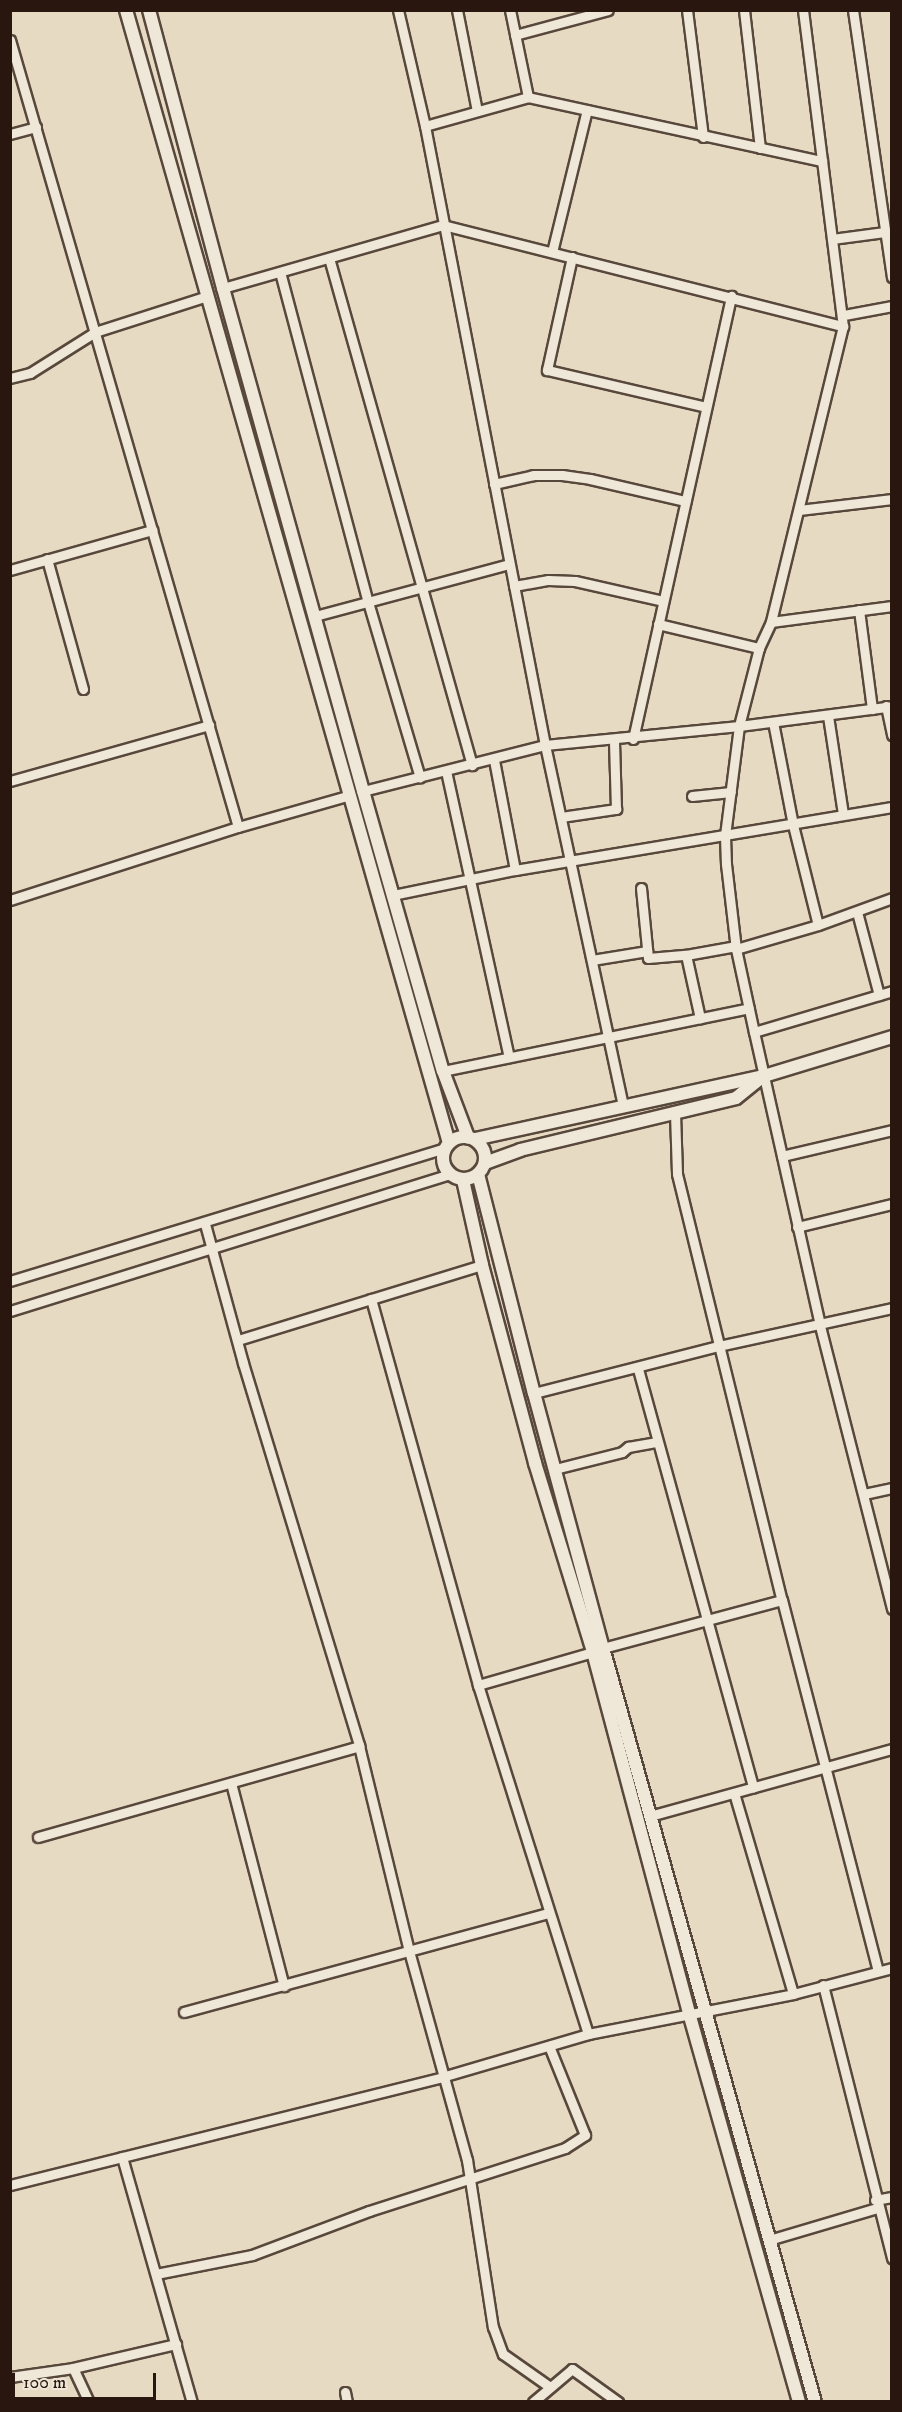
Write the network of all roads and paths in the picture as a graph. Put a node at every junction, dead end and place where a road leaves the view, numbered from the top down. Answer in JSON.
{"nodes":[{"id":1,"x":126,"y":10,"type":"edge"},
{"id":2,"x":149,"y":10,"type":"edge"},
{"id":3,"x":398,"y":10,"type":"edge"},
{"id":4,"x":457,"y":10,"type":"edge"},
{"id":5,"x":510,"y":10,"type":"edge"},
{"id":6,"x":687,"y":10,"type":"edge"},
{"id":7,"x":744,"y":10,"type":"edge"},
{"id":8,"x":803,"y":10,"type":"edge"},
{"id":9,"x":854,"y":10,"type":"edge"},
{"id":10,"x":603,"y":11,"type":"edge"},
{"id":11,"x":515,"y":35,"type":"junction"},
{"id":12,"x":10,"y":40,"type":"edge"},
{"id":13,"x":528,"y":97,"type":"junction"},
{"id":14,"x":477,"y":111,"type":"junction"},
{"id":15,"x":587,"y":111,"type":"junction"},
{"id":16,"x":425,"y":126,"type":"junction"},
{"id":17,"x":36,"y":127,"type":"junction"},
{"id":18,"x":10,"y":134,"type":"edge"},
{"id":19,"x":703,"y":137,"type":"junction"},
{"id":20,"x":760,"y":148,"type":"junction"},
{"id":21,"x":822,"y":161,"type":"junction"},
{"id":22,"x":443,"y":225,"type":"junction"},
{"id":23,"x":885,"y":232,"type":"junction"},
{"id":24,"x":832,"y":239,"type":"junction"},
{"id":25,"x":552,"y":252,"type":"junction"},
{"id":26,"x":572,"y":257,"type":"junction"},
{"id":27,"x":329,"y":258,"type":"junction"},
{"id":28,"x":891,"y":265,"type":"edge"},
{"id":29,"x":280,"y":272,"type":"junction"},
{"id":30,"x":891,"y":277,"type":"edge"},
{"id":31,"x":223,"y":288,"type":"junction"},
{"id":32,"x":207,"y":296,"type":"junction"},
{"id":33,"x":731,"y":296,"type":"junction"},
{"id":34,"x":891,"y":306,"type":"edge"},
{"id":35,"x":844,"y":315,"type":"junction"},
{"id":36,"x":843,"y":326,"type":"junction"},
{"id":37,"x":95,"y":332,"type":"junction"},
{"id":38,"x":10,"y":378,"type":"edge"},
{"id":39,"x":706,"y":407,"type":"junction"},
{"id":40,"x":494,"y":484,"type":"junction"},
{"id":41,"x":891,"y":499,"type":"edge"},
{"id":42,"x":685,"y":501,"type":"junction"},
{"id":43,"x":799,"y":510,"type":"junction"},
{"id":44,"x":152,"y":530,"type":"junction"},
{"id":45,"x":47,"y":560,"type":"junction"},
{"id":46,"x":509,"y":564,"type":"junction"},
{"id":47,"x":10,"y":570,"type":"edge"},
{"id":48,"x":421,"y":586,"type":"junction"},
{"id":49,"x":514,"y":586,"type":"junction"},
{"id":50,"x":368,"y":602,"type":"junction"},
{"id":51,"x":663,"y":602,"type":"junction"},
{"id":52,"x":891,"y":606,"type":"edge"},
{"id":53,"x":859,"y":610,"type":"junction"},
{"id":54,"x":315,"y":616,"type":"junction"},
{"id":55,"x":771,"y":622,"type":"junction"},
{"id":56,"x":658,"y":624,"type":"junction"},
{"id":57,"x":759,"y":648,"type":"junction"},
{"id":58,"x":83,"y":689,"type":"dead end"},
{"id":59,"x":889,"y":706,"type":"edge"},
{"id":60,"x":872,"y":709,"type":"junction"},
{"id":61,"x":828,"y":716,"type":"junction"},
{"id":62,"x":773,"y":722,"type":"junction"},
{"id":63,"x":209,"y":725,"type":"junction"},
{"id":64,"x":740,"y":726,"type":"junction"},
{"id":65,"x":891,"y":735,"type":"edge"},
{"id":66,"x":633,"y":738,"type":"junction"},
{"id":67,"x":614,"y":740,"type":"junction"},
{"id":68,"x":545,"y":745,"type":"junction"},
{"id":69,"x":494,"y":759,"type":"junction"},
{"id":70,"x":472,"y":765,"type":"junction"},
{"id":71,"x":446,"y":771,"type":"junction"},
{"id":72,"x":420,"y":777,"type":"junction"},
{"id":73,"x":10,"y":781,"type":"edge"},
{"id":74,"x":363,"y":791,"type":"junction"},
{"id":75,"x":731,"y":792,"type":"junction"},
{"id":76,"x":350,"y":795,"type":"junction"},
{"id":77,"x":692,"y":796,"type":"dead end"},
{"id":78,"x":891,"y":807,"type":"edge"},
{"id":79,"x":843,"y":814,"type":"junction"},
{"id":80,"x":561,"y":817,"type":"junction"},
{"id":81,"x":793,"y":825,"type":"junction"},
{"id":82,"x":238,"y":826,"type":"junction"},
{"id":83,"x":725,"y":836,"type":"junction"},
{"id":84,"x":570,"y":861,"type":"junction"},
{"id":85,"x":515,"y":870,"type":"junction"},
{"id":86,"x":469,"y":879,"type":"junction"},
{"id":87,"x":641,"y":888,"type":"dead end"},
{"id":88,"x":393,"y":895,"type":"junction"},
{"id":89,"x":891,"y":898,"type":"edge"},
{"id":90,"x":10,"y":900,"type":"edge"},
{"id":91,"x":857,"y":912,"type":"junction"},
{"id":92,"x":818,"y":925,"type":"junction"},
{"id":93,"x":736,"y":947,"type":"junction"},
{"id":94,"x":646,"y":951,"type":"junction"},
{"id":95,"x":686,"y":955,"type":"junction"},
{"id":96,"x":592,"y":960,"type":"junction"},
{"id":97,"x":891,"y":991,"type":"edge"},
{"id":98,"x":879,"y":995,"type":"junction"},
{"id":99,"x":749,"y":1008,"type":"junction"},
{"id":100,"x":700,"y":1018,"type":"junction"},
{"id":101,"x":754,"y":1032,"type":"junction"},
{"id":102,"x":608,"y":1037,"type":"junction"},
{"id":103,"x":891,"y":1037,"type":"edge"},
{"id":104,"x":509,"y":1057,"type":"junction"},
{"id":105,"x":443,"y":1071,"type":"junction"},
{"id":106,"x":764,"y":1076,"type":"junction"},
{"id":107,"x":623,"y":1106,"type":"junction"},
{"id":108,"x":675,"y":1113,"type":"junction"},
{"id":109,"x":891,"y":1130,"type":"edge"},
{"id":110,"x":472,"y":1138,"type":"junction"},
{"id":111,"x":447,"y":1145,"type":"junction"},
{"id":112,"x":782,"y":1156,"type":"junction"},
{"id":113,"x":485,"y":1163,"type":"junction"},
{"id":114,"x":450,"y":1174,"type":"junction"},
{"id":115,"x":478,"y":1174,"type":"junction"},
{"id":116,"x":463,"y":1180,"type":"junction"},
{"id":117,"x":891,"y":1204,"type":"edge"},
{"id":118,"x":205,"y":1224,"type":"junction"},
{"id":119,"x":797,"y":1227,"type":"junction"},
{"id":120,"x":212,"y":1247,"type":"junction"},
{"id":121,"x":482,"y":1265,"type":"junction"},
{"id":122,"x":10,"y":1281,"type":"edge"},
{"id":123,"x":371,"y":1299,"type":"junction"},
{"id":124,"x":891,"y":1308,"type":"edge"},
{"id":125,"x":10,"y":1311,"type":"edge"},
{"id":126,"x":820,"y":1326,"type":"junction"},
{"id":127,"x":238,"y":1340,"type":"junction"},
{"id":128,"x":719,"y":1346,"type":"junction"},
{"id":129,"x":638,"y":1369,"type":"junction"},
{"id":130,"x":534,"y":1393,"type":"junction"},
{"id":131,"x":656,"y":1442,"type":"junction"},
{"id":132,"x":555,"y":1469,"type":"junction"},
{"id":133,"x":891,"y":1488,"type":"edge"},
{"id":134,"x":864,"y":1494,"type":"junction"},
{"id":135,"x":782,"y":1600,"type":"junction"},
{"id":136,"x":891,"y":1609,"type":"edge"},
{"id":137,"x":707,"y":1618,"type":"junction"},
{"id":138,"x":598,"y":1650,"type":"junction"},
{"id":139,"x":478,"y":1685,"type":"junction"},
{"id":140,"x":359,"y":1746,"type":"junction"},
{"id":141,"x":891,"y":1749,"type":"edge"},
{"id":142,"x":827,"y":1767,"type":"junction"},
{"id":143,"x":231,"y":1783,"type":"junction"},
{"id":144,"x":753,"y":1787,"type":"junction"},
{"id":145,"x":734,"y":1793,"type":"junction"},
{"id":146,"x":650,"y":1816,"type":"junction"},
{"id":147,"x":38,"y":1837,"type":"dead end"},
{"id":148,"x":549,"y":1913,"type":"junction"},
{"id":149,"x":409,"y":1951,"type":"junction"},
{"id":150,"x":891,"y":1968,"type":"edge"},
{"id":151,"x":878,"y":1971,"type":"junction"},
{"id":152,"x":823,"y":1985,"type":"junction"},
{"id":153,"x":284,"y":1986,"type":"junction"},
{"id":154,"x":793,"y":1994,"type":"junction"},
{"id":155,"x":705,"y":2010,"type":"junction"},
{"id":156,"x":184,"y":2012,"type":"dead end"},
{"id":157,"x":689,"y":2013,"type":"junction"},
{"id":158,"x":588,"y":2034,"type":"junction"},
{"id":159,"x":549,"y":2046,"type":"junction"},
{"id":160,"x":442,"y":2077,"type":"junction"},
{"id":161,"x":122,"y":2157,"type":"junction"},
{"id":162,"x":470,"y":2176,"type":"junction"},
{"id":163,"x":10,"y":2185,"type":"edge"},
{"id":164,"x":891,"y":2197,"type":"edge"},
{"id":165,"x":876,"y":2204,"type":"junction"},
{"id":166,"x":769,"y":2240,"type":"junction"},
{"id":167,"x":891,"y":2258,"type":"edge"},
{"id":168,"x":156,"y":2274,"type":"junction"},
{"id":169,"x":176,"y":2344,"type":"junction"},
{"id":170,"x":73,"y":2368,"type":"junction"},
{"id":171,"x":10,"y":2377,"type":"edge"},
{"id":172,"x":550,"y":2387,"type":"junction"},
{"id":173,"x":89,"y":2402,"type":"edge"},
{"id":174,"x":192,"y":2402,"type":"edge"},
{"id":175,"x":533,"y":2402,"type":"edge"},
{"id":176,"x":618,"y":2402,"type":"edge"},
{"id":177,"x":799,"y":2402,"type":"edge"},
{"id":178,"x":815,"y":2402,"type":"edge"}],
"edges":[{"from":1,"to":32,"type":"street"},
{"from":2,"to":31,"type":"street"},
{"from":3,"to":16,"type":"street"},
{"from":4,"to":14,"type":"street"},
{"from":5,"to":11,"type":"street"},
{"from":6,"to":19,"type":"street"},
{"from":7,"to":20,"type":"street"},
{"from":8,"to":21,"type":"street"},
{"from":9,"to":23,"type":"street"},
{"from":10,"to":11,"type":"street"},
{"from":11,"to":13,"type":"street"},
{"from":12,"to":17,"type":"street"},
{"from":13,"to":14,"type":"street"},
{"from":13,"to":15,"type":"street"},
{"from":14,"to":16,"type":"street"},
{"from":15,"to":19,"type":"street"},
{"from":15,"to":25,"type":"street"},
{"from":16,"to":22,"type":"street"},
{"from":17,"to":18,"type":"street"},
{"from":17,"to":37,"type":"street"},
{"from":19,"to":20,"type":"street"},
{"from":20,"to":21,"type":"street"},
{"from":21,"to":24,"type":"street"},
{"from":22,"to":25,"type":"street"},
{"from":22,"to":27,"type":"street"},
{"from":22,"to":40,"type":"street"},
{"from":23,"to":24,"type":"street"},
{"from":23,"to":28,"type":"street"},
{"from":24,"to":35,"type":"street"},
{"from":25,"to":26,"type":"street"},
{"from":26,"to":33,"type":"street"},
{"from":26,"to":39,"type":"street"},
{"from":27,"to":29,"type":"street"},
{"from":27,"to":48,"type":"street"},
{"from":28,"to":30,"type":"street"},
{"from":29,"to":31,"type":"street"},
{"from":29,"to":50,"type":"street"},
{"from":31,"to":54,"type":"street"},
{"from":32,"to":37,"type":"street"},
{"from":32,"to":76,"type":"street"},
{"from":33,"to":36,"type":"street"},
{"from":33,"to":39,"type":"street"},
{"from":34,"to":35,"type":"street"},
{"from":35,"to":36,"type":"street"},
{"from":36,"to":43,"type":"street"},
{"from":37,"to":38,"type":"street"},
{"from":37,"to":44,"type":"street"},
{"from":39,"to":42,"type":"street"},
{"from":40,"to":42,"type":"street"},
{"from":40,"to":46,"type":"street"},
{"from":41,"to":43,"type":"street"},
{"from":42,"to":51,"type":"street"},
{"from":43,"to":55,"type":"street"},
{"from":44,"to":45,"type":"street"},
{"from":44,"to":63,"type":"street"},
{"from":45,"to":47,"type":"street"},
{"from":45,"to":58,"type":"street"},
{"from":46,"to":48,"type":"street"},
{"from":46,"to":49,"type":"street"},
{"from":48,"to":50,"type":"street"},
{"from":48,"to":70,"type":"street"},
{"from":49,"to":51,"type":"street"},
{"from":49,"to":68,"type":"street"},
{"from":50,"to":54,"type":"street"},
{"from":50,"to":72,"type":"street"},
{"from":51,"to":56,"type":"street"},
{"from":52,"to":53,"type":"street"},
{"from":53,"to":55,"type":"street"},
{"from":53,"to":60,"type":"street"},
{"from":54,"to":74,"type":"street"},
{"from":55,"to":57,"type":"street"},
{"from":56,"to":57,"type":"street"},
{"from":56,"to":66,"type":"street"},
{"from":57,"to":64,"type":"street"},
{"from":59,"to":60,"type":"street"},
{"from":59,"to":65,"type":"street"},
{"from":60,"to":61,"type":"street"},
{"from":61,"to":62,"type":"street"},
{"from":61,"to":79,"type":"street"},
{"from":62,"to":64,"type":"street"},
{"from":62,"to":81,"type":"street"},
{"from":63,"to":73,"type":"street"},
{"from":63,"to":82,"type":"street"},
{"from":64,"to":66,"type":"street"},
{"from":64,"to":75,"type":"street"},
{"from":66,"to":67,"type":"street"},
{"from":67,"to":68,"type":"street"},
{"from":67,"to":80,"type":"street"},
{"from":68,"to":69,"type":"street"},
{"from":68,"to":80,"type":"street"},
{"from":69,"to":70,"type":"street"},
{"from":69,"to":85,"type":"street"},
{"from":70,"to":71,"type":"street"},
{"from":71,"to":72,"type":"street"},
{"from":71,"to":86,"type":"street"},
{"from":72,"to":74,"type":"street"},
{"from":74,"to":88,"type":"street"},
{"from":75,"to":77,"type":"street"},
{"from":75,"to":83,"type":"street"},
{"from":76,"to":82,"type":"street"},
{"from":76,"to":111,"type":"street"},
{"from":78,"to":79,"type":"street"},
{"from":79,"to":81,"type":"street"},
{"from":80,"to":84,"type":"street"},
{"from":81,"to":83,"type":"street"},
{"from":81,"to":92,"type":"street"},
{"from":82,"to":90,"type":"street"},
{"from":83,"to":84,"type":"street"},
{"from":83,"to":93,"type":"street"},
{"from":84,"to":85,"type":"street"},
{"from":84,"to":96,"type":"street"},
{"from":85,"to":86,"type":"street"},
{"from":86,"to":88,"type":"street"},
{"from":86,"to":104,"type":"street"},
{"from":87,"to":94,"type":"street"},
{"from":88,"to":105,"type":"street"},
{"from":89,"to":91,"type":"street"},
{"from":91,"to":92,"type":"street"},
{"from":91,"to":98,"type":"street"},
{"from":92,"to":93,"type":"street"},
{"from":93,"to":95,"type":"street"},
{"from":93,"to":99,"type":"street"},
{"from":94,"to":95,"type":"street"},
{"from":94,"to":96,"type":"street"},
{"from":95,"to":100,"type":"street"},
{"from":96,"to":102,"type":"street"},
{"from":97,"to":98,"type":"street"},
{"from":98,"to":101,"type":"street"},
{"from":99,"to":100,"type":"street"},
{"from":99,"to":101,"type":"street"},
{"from":100,"to":102,"type":"street"},
{"from":101,"to":106,"type":"street"},
{"from":102,"to":104,"type":"street"},
{"from":102,"to":107,"type":"street"},
{"from":103,"to":106,"type":"street"},
{"from":104,"to":105,"type":"street"},
{"from":105,"to":110,"type":"street"},
{"from":106,"to":107,"type":"street"},
{"from":106,"to":108,"type":"street"},
{"from":106,"to":112,"type":"street"},
{"from":107,"to":110,"type":"street"},
{"from":108,"to":113,"type":"street"},
{"from":108,"to":128,"type":"street"},
{"from":109,"to":112,"type":"street"},
{"from":110,"to":111,"type":"street"},
{"from":110,"to":113,"type":"street"},
{"from":111,"to":114,"type":"street"},
{"from":111,"to":118,"type":"street"},
{"from":112,"to":119,"type":"street"},
{"from":113,"to":115,"type":"street"},
{"from":114,"to":116,"type":"street"},
{"from":114,"to":120,"type":"street"},
{"from":115,"to":116,"type":"street"},
{"from":115,"to":130,"type":"street"},
{"from":116,"to":121,"type":"street"},
{"from":117,"to":119,"type":"street"},
{"from":118,"to":120,"type":"street"},
{"from":118,"to":122,"type":"street"},
{"from":119,"to":126,"type":"street"},
{"from":120,"to":125,"type":"street"},
{"from":120,"to":127,"type":"street"},
{"from":121,"to":123,"type":"street"},
{"from":121,"to":138,"type":"street"},
{"from":123,"to":127,"type":"street"},
{"from":123,"to":139,"type":"street"},
{"from":124,"to":126,"type":"street"},
{"from":126,"to":128,"type":"street"},
{"from":126,"to":134,"type":"street"},
{"from":127,"to":140,"type":"street"},
{"from":128,"to":129,"type":"street"},
{"from":128,"to":135,"type":"street"},
{"from":129,"to":130,"type":"street"},
{"from":129,"to":131,"type":"street"},
{"from":130,"to":132,"type":"street"},
{"from":131,"to":132,"type":"street"},
{"from":131,"to":137,"type":"street"},
{"from":132,"to":138,"type":"street"},
{"from":133,"to":134,"type":"street"},
{"from":134,"to":136,"type":"street"},
{"from":135,"to":137,"type":"street"},
{"from":135,"to":142,"type":"street"},
{"from":137,"to":138,"type":"street"},
{"from":137,"to":144,"type":"street"},
{"from":138,"to":139,"type":"street"},
{"from":138,"to":146,"type":"street"},
{"from":138,"to":157,"type":"street"},
{"from":139,"to":148,"type":"street"},
{"from":140,"to":143,"type":"street"},
{"from":140,"to":149,"type":"street"},
{"from":141,"to":142,"type":"street"},
{"from":142,"to":144,"type":"street"},
{"from":142,"to":151,"type":"street"},
{"from":143,"to":147,"type":"street"},
{"from":143,"to":153,"type":"street"},
{"from":144,"to":145,"type":"street"},
{"from":145,"to":146,"type":"street"},
{"from":145,"to":154,"type":"street"},
{"from":146,"to":155,"type":"street"},
{"from":148,"to":149,"type":"street"},
{"from":148,"to":158,"type":"street"},
{"from":149,"to":153,"type":"street"},
{"from":149,"to":160,"type":"street"},
{"from":150,"to":151,"type":"street"},
{"from":151,"to":152,"type":"street"},
{"from":152,"to":154,"type":"street"},
{"from":152,"to":165,"type":"street"},
{"from":153,"to":156,"type":"street"},
{"from":154,"to":155,"type":"street"},
{"from":155,"to":157,"type":"street"},
{"from":155,"to":166,"type":"street"},
{"from":157,"to":158,"type":"street"},
{"from":157,"to":177,"type":"street"},
{"from":158,"to":159,"type":"street"},
{"from":159,"to":160,"type":"street"},
{"from":159,"to":162,"type":"street"},
{"from":160,"to":161,"type":"street"},
{"from":160,"to":162,"type":"street"},
{"from":161,"to":163,"type":"street"},
{"from":161,"to":168,"type":"street"},
{"from":162,"to":168,"type":"street"},
{"from":162,"to":172,"type":"street"},
{"from":164,"to":165,"type":"street"},
{"from":165,"to":166,"type":"street"},
{"from":165,"to":167,"type":"street"},
{"from":166,"to":178,"type":"street"},
{"from":168,"to":169,"type":"street"},
{"from":169,"to":170,"type":"street"},
{"from":169,"to":174,"type":"street"},
{"from":170,"to":171,"type":"street"},
{"from":170,"to":173,"type":"street"},
{"from":172,"to":175,"type":"street"},
{"from":172,"to":176,"type":"street"}]}
